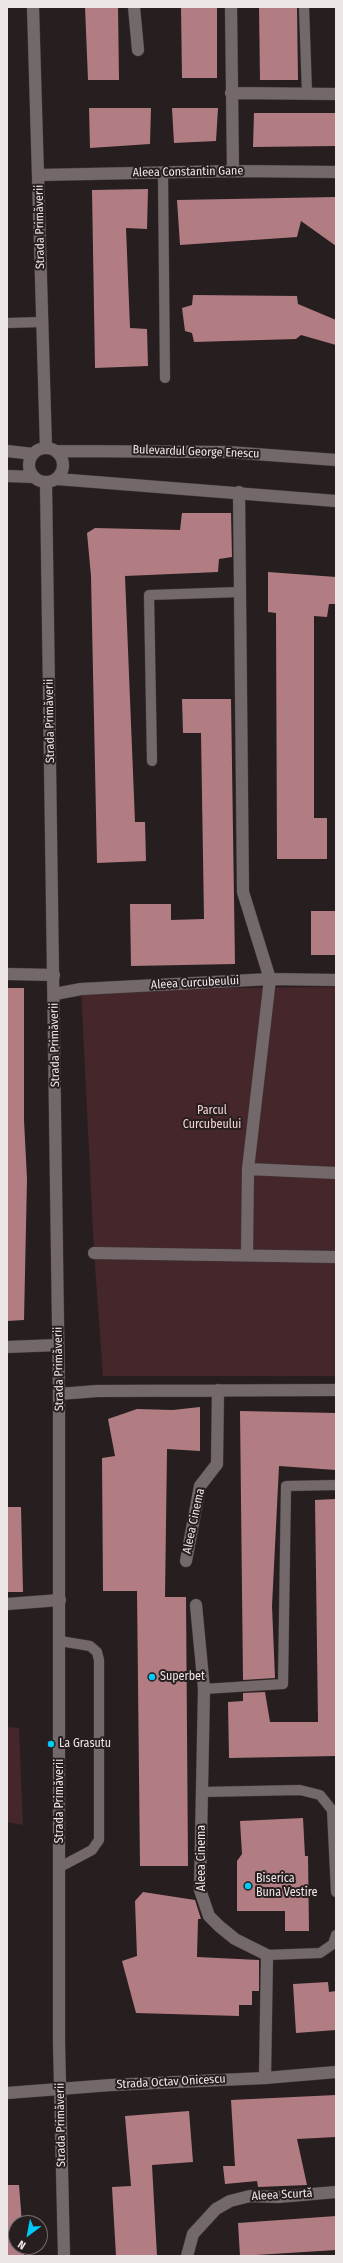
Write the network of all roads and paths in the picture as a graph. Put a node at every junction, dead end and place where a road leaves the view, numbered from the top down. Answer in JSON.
{"nodes":[{"id":1,"x":33,"y":7,"type":"edge"},
{"id":2,"x":134,"y":7,"type":"edge"},
{"id":3,"x":231,"y":7,"type":"edge"},
{"id":4,"x":304,"y":7,"type":"edge"},
{"id":5,"x":138,"y":50,"type":"dead end"},
{"id":6,"x":231,"y":93,"type":"junction"},
{"id":7,"x":307,"y":93,"type":"junction"},
{"id":8,"x":336,"y":94,"type":"edge"},
{"id":9,"x":233,"y":170,"type":"junction"},
{"id":10,"x":336,"y":172,"type":"edge"},
{"id":11,"x":163,"y":174,"type":"junction"},
{"id":12,"x":39,"y":175,"type":"junction"},
{"id":13,"x":42,"y":322,"type":"junction"},
{"id":14,"x":7,"y":323,"type":"edge"},
{"id":15,"x":165,"y":378,"type":"dead end"},
{"id":16,"x":51,"y":449,"type":"junction"},
{"id":17,"x":7,"y":451,"type":"edge"},
{"id":18,"x":33,"y":454,"type":"junction"},
{"id":19,"x":336,"y":460,"type":"edge"},
{"id":20,"x":7,"y":476,"type":"edge"},
{"id":21,"x":33,"y":477,"type":"junction"},
{"id":22,"x":57,"y":479,"type":"junction"},
{"id":23,"x":46,"y":483,"type":"junction"},
{"id":24,"x":238,"y":492,"type":"junction"},
{"id":25,"x":336,"y":501,"type":"edge"},
{"id":26,"x":240,"y":592,"type":"junction"},
{"id":27,"x":152,"y":761,"type":"dead end"},
{"id":28,"x":7,"y":974,"type":"edge"},
{"id":29,"x":54,"y":975,"type":"junction"},
{"id":30,"x":270,"y":979,"type":"junction"},
{"id":31,"x":336,"y":980,"type":"edge"},
{"id":32,"x":54,"y":994,"type":"junction"},
{"id":33,"x":248,"y":1169,"type":"junction"},
{"id":34,"x":336,"y":1173,"type":"edge"},
{"id":35,"x":94,"y":1253,"type":"dead end"},
{"id":36,"x":247,"y":1255,"type":"junction"},
{"id":37,"x":336,"y":1256,"type":"edge"},
{"id":38,"x":58,"y":1345,"type":"junction"},
{"id":39,"x":7,"y":1347,"type":"edge"},
{"id":40,"x":218,"y":1390,"type":"junction"},
{"id":41,"x":336,"y":1390,"type":"edge"},
{"id":42,"x":59,"y":1394,"type":"junction"},
{"id":43,"x":336,"y":1485,"type":"edge"},
{"id":44,"x":186,"y":1561,"type":"dead end"},
{"id":45,"x":60,"y":1600,"type":"junction"},
{"id":46,"x":7,"y":1604,"type":"edge"},
{"id":47,"x":196,"y":1605,"type":"dead end"},
{"id":48,"x":60,"y":1641,"type":"junction"},
{"id":49,"x":204,"y":1689,"type":"junction"},
{"id":50,"x":202,"y":1792,"type":"junction"},
{"id":51,"x":60,"y":1867,"type":"junction"},
{"id":52,"x":336,"y":1892,"type":"edge"},
{"id":53,"x":336,"y":1935,"type":"edge"},
{"id":54,"x":267,"y":1955,"type":"junction"},
{"id":55,"x":336,"y":2072,"type":"edge"},
{"id":56,"x":265,"y":2078,"type":"junction"},
{"id":57,"x":60,"y":2089,"type":"junction"},
{"id":58,"x":7,"y":2093,"type":"edge"},
{"id":59,"x":336,"y":2192,"type":"edge"},
{"id":60,"x":64,"y":2256,"type":"edge"},
{"id":61,"x":187,"y":2256,"type":"edge"}],
"edges":[{"from":1,"to":12,"type":"street","name":"Strada Primăverii"},
{"from":2,"to":5,"type":"street"},
{"from":3,"to":6,"type":"street"},
{"from":4,"to":7,"type":"lane"},
{"from":6,"to":7,"type":"street"},
{"from":6,"to":9,"type":"street"},
{"from":7,"to":8,"type":"street"},
{"from":9,"to":10,"type":"street","name":"Aleea Constantin Gane"},
{"from":9,"to":11,"type":"street","name":"Aleea Constantin Gane"},
{"from":11,"to":12,"type":"street","name":"Aleea Constantin Gane"},
{"from":11,"to":15,"type":"lane"},
{"from":12,"to":13,"type":"street","name":"Strada Primăverii"},
{"from":13,"to":14,"type":"lane"},
{"from":13,"to":16,"type":"street","name":"Strada Primăverii"},
{"from":16,"to":18,"type":"street"},
{"from":16,"to":19,"type":"street","name":"Bulevardul George Enescu"},
{"from":16,"to":22,"type":"street"},
{"from":17,"to":18,"type":"street"},
{"from":18,"to":21,"type":"street"},
{"from":20,"to":21,"type":"street"},
{"from":21,"to":23,"type":"street"},
{"from":22,"to":23,"type":"street"},
{"from":22,"to":24,"type":"street"},
{"from":23,"to":29,"type":"street","name":"Strada Primăverii"},
{"from":24,"to":25,"type":"street"},
{"from":24,"to":26,"type":"street"},
{"from":26,"to":27,"type":"lane"},
{"from":26,"to":30,"type":"street"},
{"from":28,"to":29,"type":"street"},
{"from":29,"to":32,"type":"street","name":"Strada Primăverii"},
{"from":30,"to":31,"type":"street","name":"Aleea Curcubeului"},
{"from":30,"to":32,"type":"street","name":"Aleea Curcubeului"},
{"from":30,"to":33,"type":"street"},
{"from":32,"to":38,"type":"street","name":"Strada Primăverii"},
{"from":33,"to":34,"type":"street"},
{"from":33,"to":36,"type":"street"},
{"from":35,"to":36,"type":"street"},
{"from":36,"to":37,"type":"street"},
{"from":38,"to":39,"type":"street"},
{"from":38,"to":42,"type":"street","name":"Strada Primăverii"},
{"from":40,"to":41,"type":"street"},
{"from":40,"to":42,"type":"street"},
{"from":40,"to":44,"type":"street","name":"Aleea Cinema"},
{"from":42,"to":45,"type":"street","name":"Strada Primăverii"},
{"from":43,"to":49,"type":"lane"},
{"from":45,"to":46,"type":"street"},
{"from":45,"to":48,"type":"street","name":"Strada Primăverii"},
{"from":47,"to":49,"type":"street","name":"Aleea Cinema"},
{"from":48,"to":51,"type":"street","name":"Strada Primăverii"},
{"from":48,"to":51,"type":"lane"},
{"from":49,"to":50,"type":"street","name":"Aleea Cinema"},
{"from":50,"to":52,"type":"lane"},
{"from":50,"to":54,"type":"street","name":"Aleea Cinema"},
{"from":51,"to":57,"type":"street","name":"Strada Primăverii"},
{"from":53,"to":54,"type":"lane"},
{"from":54,"to":56,"type":"street"},
{"from":55,"to":56,"type":"street","name":"Strada Octav Onicescu"},
{"from":56,"to":57,"type":"street","name":"Strada Octav Onicescu"},
{"from":57,"to":58,"type":"street","name":"Strada Octav Onicescu"},
{"from":57,"to":60,"type":"street","name":"Strada Primăverii"},
{"from":59,"to":61,"type":"street","name":"Aleea Scurtă"}]}
